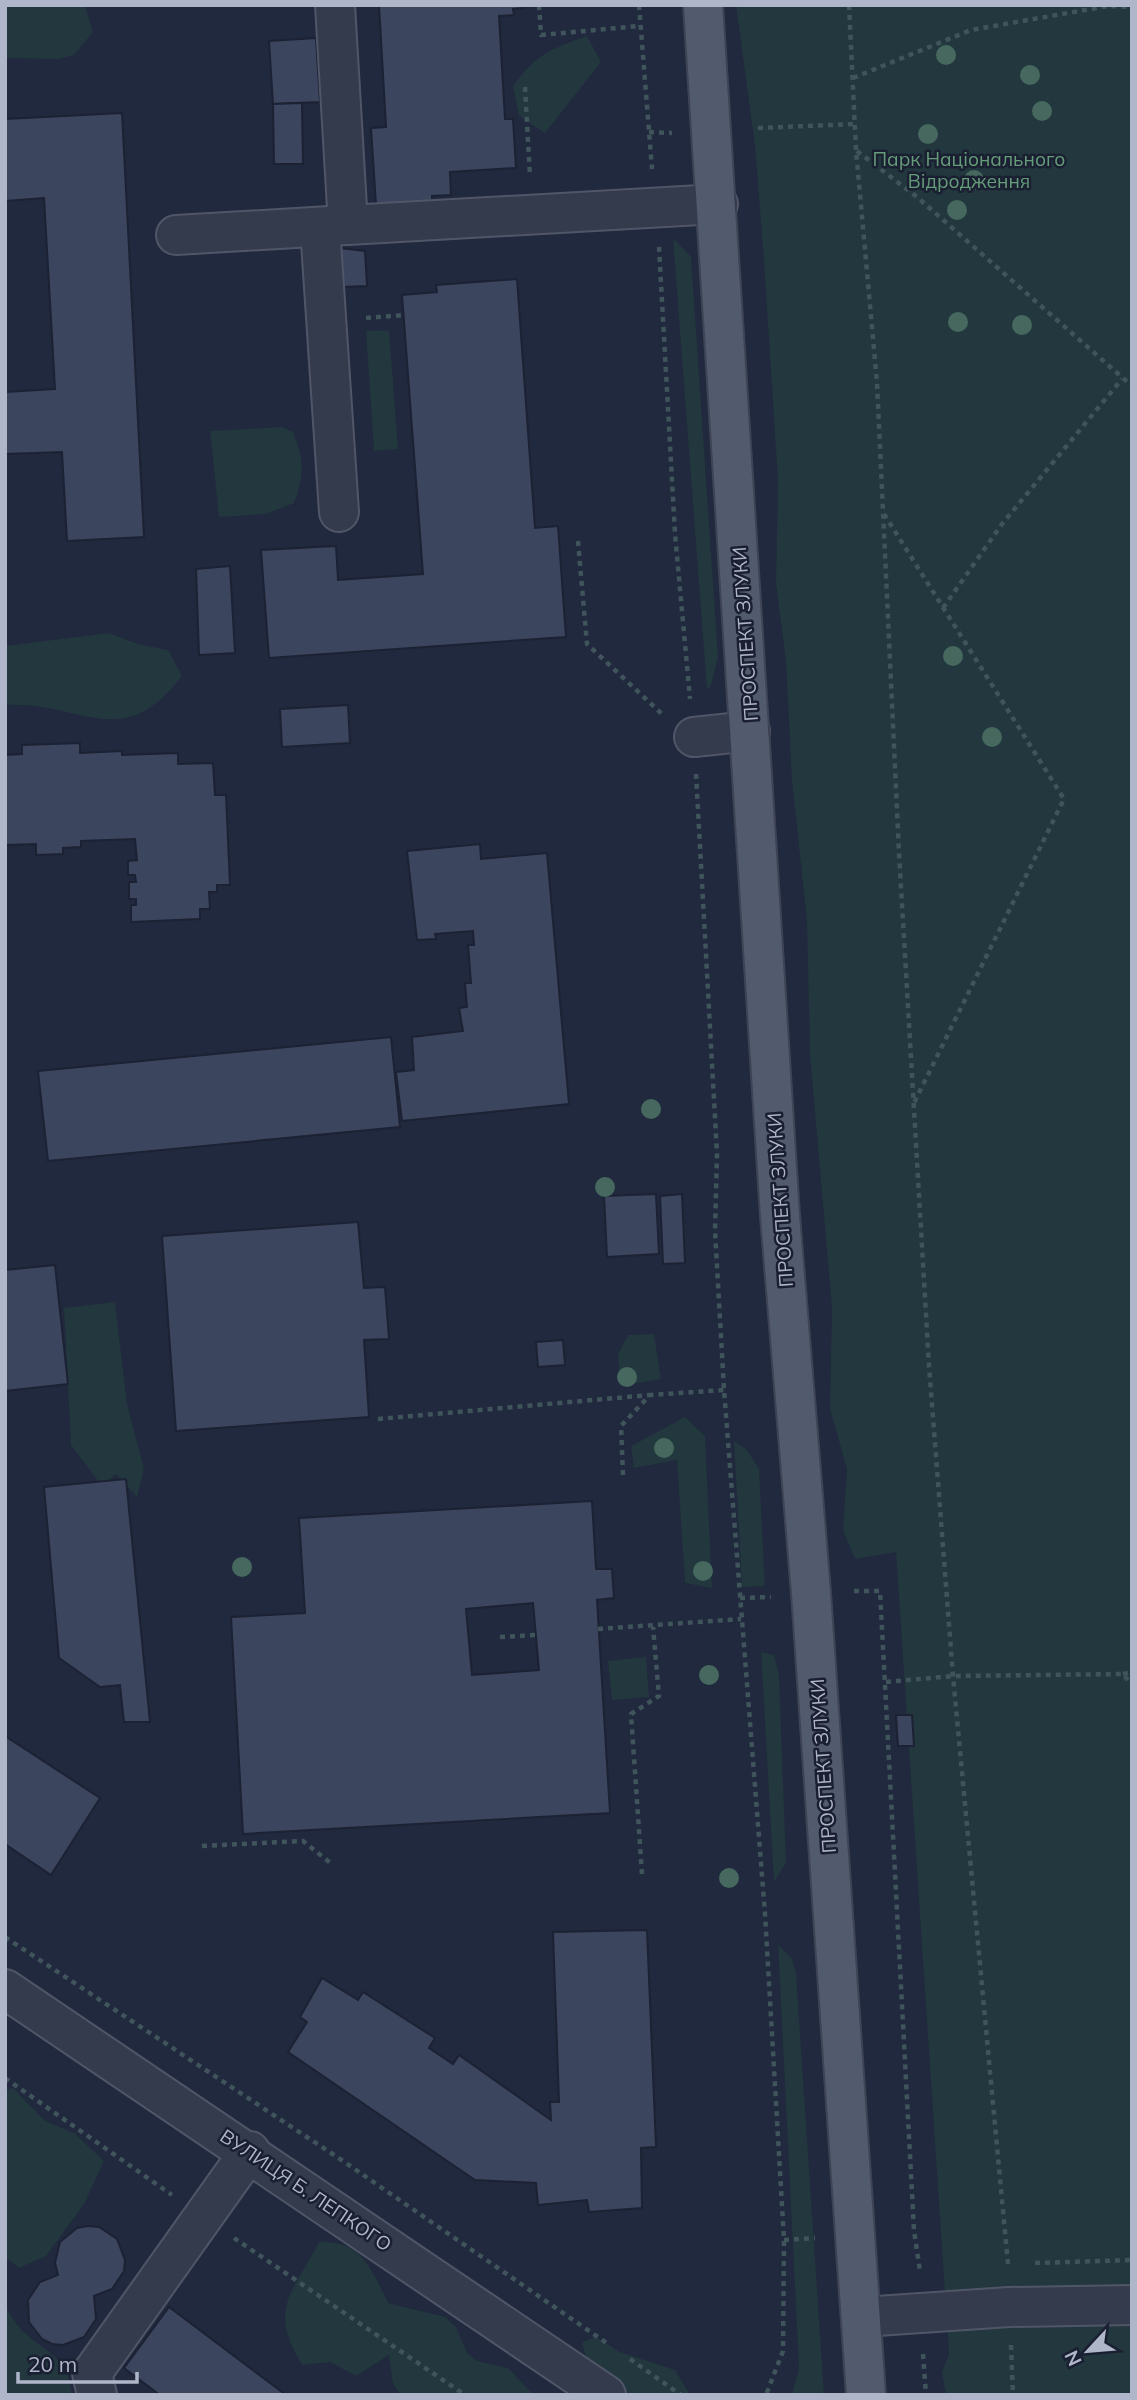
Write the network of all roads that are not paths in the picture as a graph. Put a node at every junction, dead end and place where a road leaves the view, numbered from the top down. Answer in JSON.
{"nodes":[{"id":1,"x":335,"y":5,"type":"edge"},
{"id":2,"x":703,"y":5,"type":"edge"},
{"id":3,"x":718,"y":204,"type":"junction"},
{"id":4,"x":334,"y":226,"type":"junction"},
{"id":5,"x":176,"y":235,"type":"dead end"},
{"id":6,"x":339,"y":512,"type":"dead end"},
{"id":7,"x":682,"y":729,"type":"road end"},
{"id":8,"x":751,"y":731,"type":"junction"},
{"id":9,"x":5,"y":1989,"type":"edge"},
{"id":10,"x":250,"y":2151,"type":"junction"},
{"id":11,"x":1132,"y":2305,"type":"edge"},
{"id":12,"x":862,"y":2317,"type":"junction"},
{"id":13,"x":97,"y":2395,"type":"edge"},
{"id":14,"x":606,"y":2395,"type":"edge"},
{"id":15,"x":866,"y":2395,"type":"edge"}],
"edges":[{"from":1,"to":4,"type":"street"},
{"from":2,"to":3,"type":"main road","name":"ПРОСПЕКТ ЗЛУКИ"},
{"from":3,"to":4,"type":"street"},
{"from":3,"to":8,"type":"main road","name":"ПРОСПЕКТ ЗЛУКИ"},
{"from":4,"to":5,"type":"street"},
{"from":4,"to":6,"type":"street"},
{"from":7,"to":8,"type":"street"},
{"from":8,"to":12,"type":"main road","name":"ПРОСПЕКТ ЗЛУКИ"},
{"from":9,"to":10,"type":"street","name":"ВУЛИЦЯ Б. ЛЕПКОГО"},
{"from":10,"to":13,"type":"street"},
{"from":10,"to":14,"type":"street","name":"ВУЛИЦЯ Б. ЛЕПКОГО"},
{"from":11,"to":12,"type":"street"},
{"from":12,"to":15,"type":"main road","name":"ПРОСПЕКТ ЗЛУКИ"}]}
